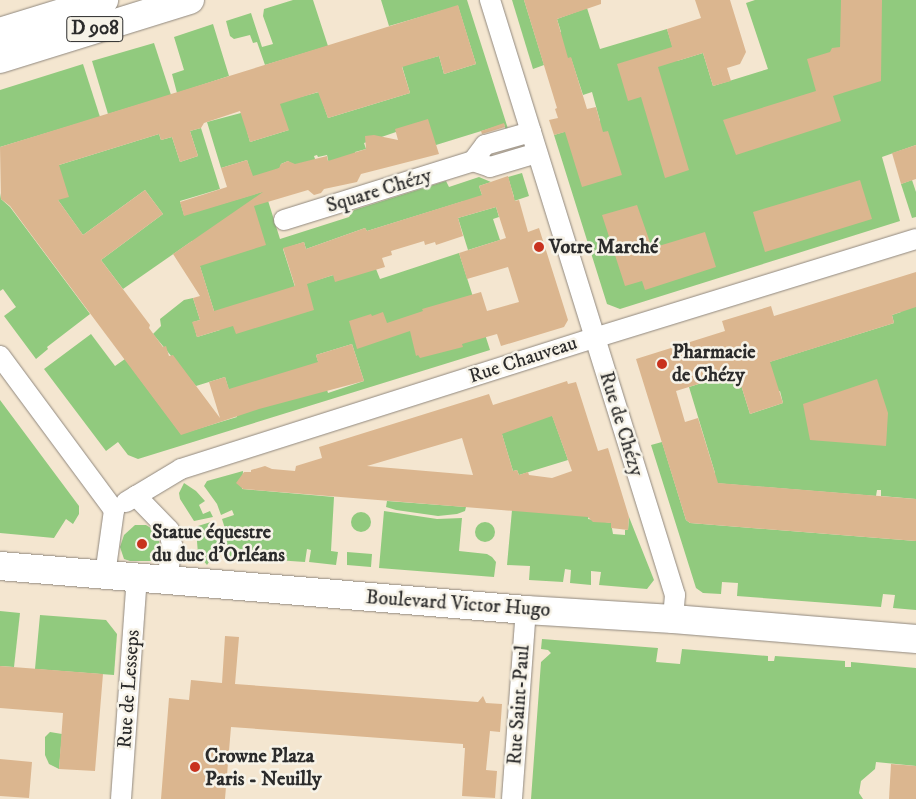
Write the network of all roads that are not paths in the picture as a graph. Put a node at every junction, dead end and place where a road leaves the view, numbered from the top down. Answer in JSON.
{"nodes":[{"id":1,"x":104,"y":0,"type":"edge"},
{"id":2,"x":190,"y":0,"type":"edge"},
{"id":3,"x":490,"y":0,"type":"edge"},
{"id":4,"x":0,"y":32,"type":"edge"},
{"id":5,"x":0,"y":59,"type":"edge"},
{"id":6,"x":531,"y":132,"type":"junction"},
{"id":7,"x":537,"y":153,"type":"junction"},
{"id":8,"x":473,"y":161,"type":"junction"},
{"id":9,"x":284,"y":220,"type":"dead end"},
{"id":10,"x":916,"y":239,"type":"edge"},
{"id":11,"x":594,"y":338,"type":"junction"},
{"id":12,"x":0,"y":356,"type":"edge"},
{"id":13,"x":136,"y":496,"type":"junction"},
{"id":14,"x":114,"y":510,"type":"junction"},
{"id":15,"x":0,"y":566,"type":"edge"},
{"id":16,"x":105,"y":574,"type":"junction"},
{"id":17,"x":137,"y":578,"type":"junction"},
{"id":18,"x":167,"y":581,"type":"junction"},
{"id":19,"x":526,"y":610,"type":"junction"},
{"id":20,"x":673,"y":619,"type":"junction"},
{"id":21,"x":916,"y":639,"type":"edge"},
{"id":22,"x":121,"y":799,"type":"edge"},
{"id":23,"x":512,"y":799,"type":"edge"}],
"edges":[{"from":1,"to":4,"type":"street","number":"D 908"},
{"from":2,"to":5,"type":"street","number":"D 908"},
{"from":3,"to":6,"type":"street","name":"Rue de Chézy"},
{"from":6,"to":7,"type":"street","name":"Rue de Chézy"},
{"from":6,"to":8,"type":"street"},
{"from":7,"to":8,"type":"street"},
{"from":7,"to":11,"type":"street","name":"Rue de Chézy"},
{"from":8,"to":9,"type":"street","name":"Square Chézy"},
{"from":10,"to":11,"type":"street","name":"Rue Chauveau"},
{"from":11,"to":13,"type":"street","name":"Rue Chauveau"},
{"from":11,"to":20,"type":"street","name":"Rue de Chézy"},
{"from":12,"to":14,"type":"street"},
{"from":13,"to":14,"type":"street","name":"Rue Chauveau"},
{"from":13,"to":18,"type":"street"},
{"from":14,"to":16,"type":"street"},
{"from":15,"to":16,"type":"street","name":"Boulevard Victor Hugo"},
{"from":16,"to":17,"type":"street","name":"Boulevard Victor Hugo"},
{"from":17,"to":18,"type":"street","name":"Boulevard Victor Hugo"},
{"from":17,"to":22,"type":"street","name":"Rue de Lesseps"},
{"from":18,"to":19,"type":"street","name":"Boulevard Victor Hugo"},
{"from":19,"to":20,"type":"street","name":"Boulevard Victor Hugo"},
{"from":19,"to":23,"type":"street","name":"Rue Saint-Paul"},
{"from":20,"to":21,"type":"street","name":"Boulevard Victor Hugo"}]}
